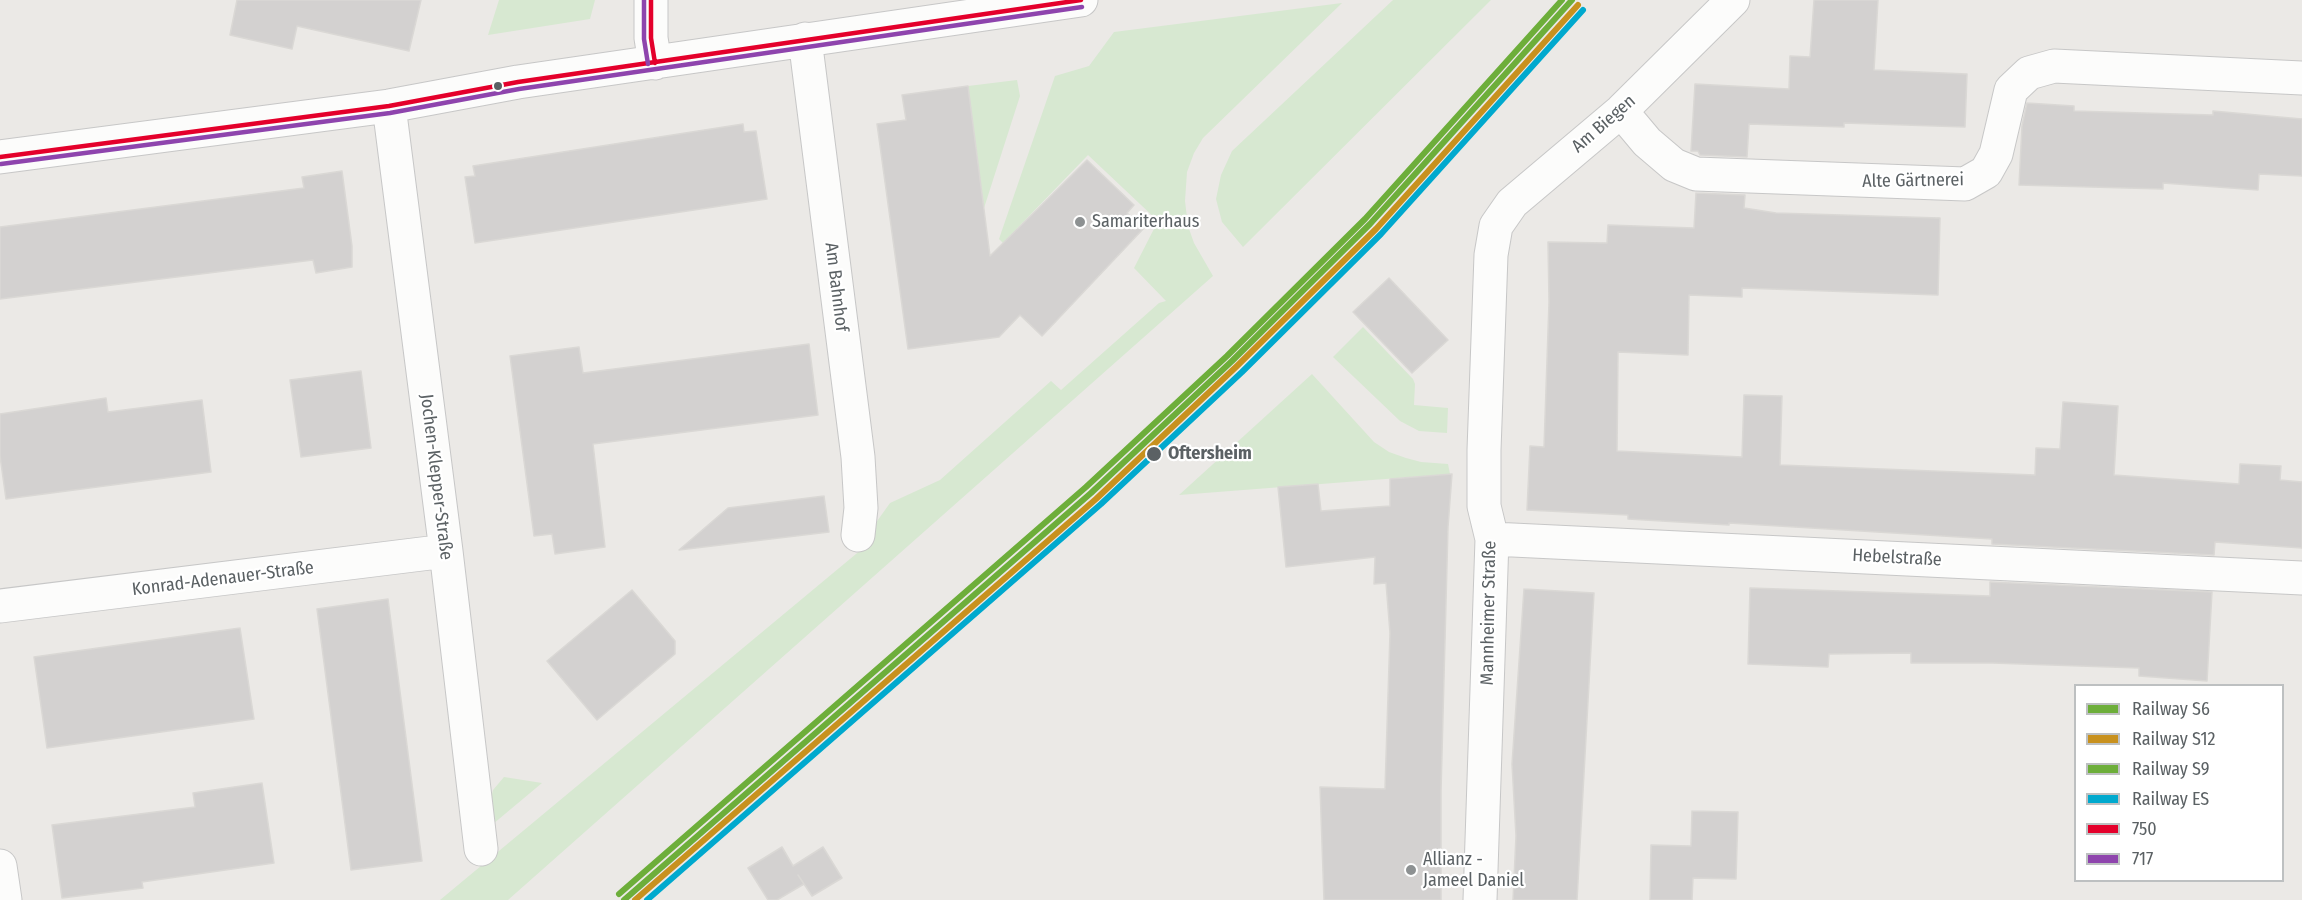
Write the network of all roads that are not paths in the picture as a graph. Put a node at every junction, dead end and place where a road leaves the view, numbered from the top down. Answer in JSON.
{"nodes":[{"id":1,"x":651,"y":0,"type":"edge"},
{"id":2,"x":1081,"y":0,"type":"edge"},
{"id":3,"x":1733,"y":0,"type":"edge"},
{"id":4,"x":805,"y":39,"type":"junction"},
{"id":5,"x":655,"y":63,"type":"junction"},
{"id":6,"x":2302,"y":78,"type":"edge"},
{"id":7,"x":389,"y":106,"type":"junction"},
{"id":8,"x":1621,"y":111,"type":"junction"},
{"id":9,"x":0,"y":157,"type":"edge"},
{"id":10,"x":1491,"y":255,"type":"joint"},
{"id":11,"x":858,"y":535,"type":"dead end"},
{"id":12,"x":1492,"y":539,"type":"junction"},
{"id":13,"x":446,"y":551,"type":"junction"},
{"id":14,"x":2302,"y":578,"type":"edge"},
{"id":15,"x":0,"y":606,"type":"edge"},
{"id":16,"x":481,"y":849,"type":"dead end"},
{"id":17,"x":0,"y":866,"type":"edge"},
{"id":18,"x":4,"y":900,"type":"edge"},
{"id":19,"x":1480,"y":900,"type":"edge"}],
"edges":[{"from":1,"to":5,"type":"street"},
{"from":2,"to":4,"type":"street"},
{"from":3,"to":8,"type":"street","name":"Am Biegen"},
{"from":4,"to":5,"type":"street"},
{"from":4,"to":11,"type":"street","name":"Am Bahnhof"},
{"from":5,"to":7,"type":"street"},
{"from":6,"to":8,"type":"street","name":"Alte Gärtnerei"},
{"from":7,"to":9,"type":"street"},
{"from":7,"to":13,"type":"street","name":"Jochen-Klepper-Straße"},
{"from":8,"to":10,"type":"street","name":"Am Biegen"},
{"from":10,"to":12,"type":"street","name":"Mannheimer Straße"},
{"from":12,"to":14,"type":"street","name":"Hebelstraße"},
{"from":12,"to":19,"type":"street","name":"Mannheimer Straße"},
{"from":13,"to":15,"type":"street","name":"Konrad-Adenauer-Straße"},
{"from":13,"to":16,"type":"street","name":"Jochen-Klepper-Straße"},
{"from":17,"to":18,"type":"street"}]}
